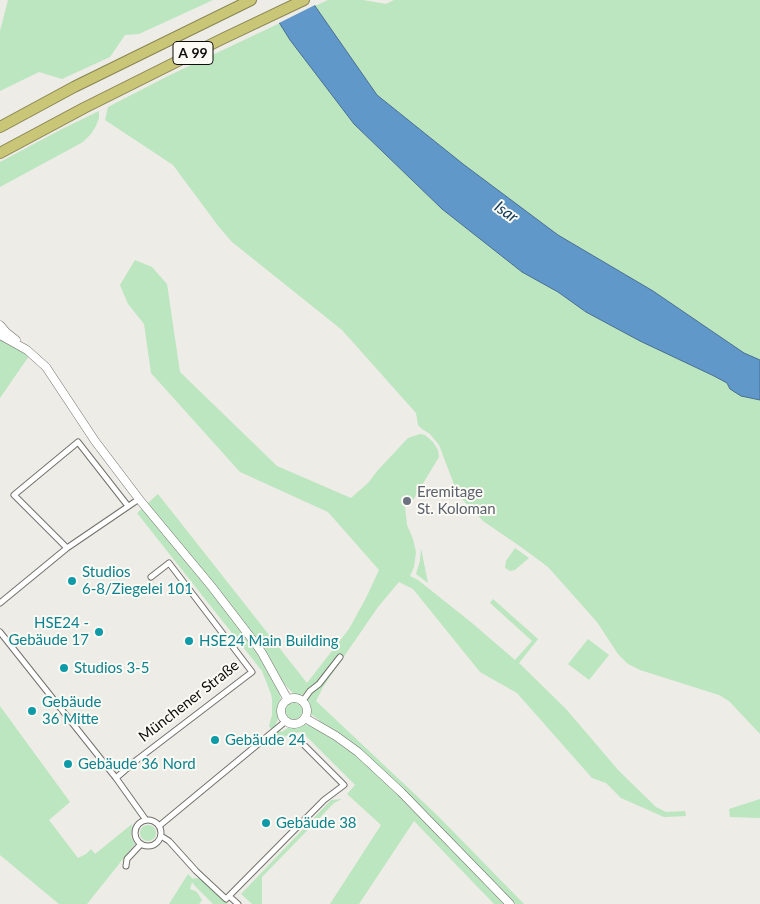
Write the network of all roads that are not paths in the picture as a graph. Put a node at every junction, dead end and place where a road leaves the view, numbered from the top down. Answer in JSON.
{"nodes":[{"id":1,"x":251,"y":0,"type":"edge"},
{"id":2,"x":304,"y":0,"type":"edge"},
{"id":3,"x":0,"y":127,"type":"edge"},
{"id":4,"x":0,"y":153,"type":"edge"},
{"id":5,"x":0,"y":325,"type":"edge"},
{"id":6,"x":0,"y":335,"type":"edge"},
{"id":7,"x":22,"y":347,"type":"junction"},
{"id":8,"x":139,"y":498,"type":"junction"},
{"id":9,"x":128,"y":506,"type":"junction"},
{"id":10,"x":67,"y":548,"type":"junction"},
{"id":11,"x":152,"y":577,"type":"dead end"},
{"id":12,"x":0,"y":603,"type":"edge"},
{"id":13,"x":0,"y":632,"type":"edge"},
{"id":14,"x":340,"y":657,"type":"dead end"},
{"id":15,"x":288,"y":700,"type":"junction"},
{"id":16,"x":302,"y":702,"type":"junction"},
{"id":17,"x":305,"y":718,"type":"junction"},
{"id":18,"x":286,"y":721,"type":"junction"},
{"id":19,"x":305,"y":746,"type":"dead end"},
{"id":20,"x":116,"y":778,"type":"junction"},
{"id":21,"x":146,"y":820,"type":"junction"},
{"id":22,"x":159,"y":826,"type":"junction"},
{"id":23,"x":161,"y":836,"type":"junction"},
{"id":24,"x":141,"y":844,"type":"junction"},
{"id":25,"x":126,"y":866,"type":"dead end"},
{"id":26,"x":229,"y":896,"type":"junction"},
{"id":27,"x":238,"y":904,"type":"edge"},
{"id":28,"x":510,"y":904,"type":"edge"}],
"edges":[{"from":1,"to":3,"type":"highway","number":"A 99"},
{"from":2,"to":4,"type":"highway","number":"A 99"},
{"from":5,"to":7,"type":"main road"},
{"from":6,"to":7,"type":"main road"},
{"from":7,"to":8,"type":"main road"},
{"from":8,"to":9,"type":"street"},
{"from":8,"to":15,"type":"main road"},
{"from":9,"to":10,"type":"street"},
{"from":9,"to":10,"type":"street"},
{"from":10,"to":12,"type":"street"},
{"from":11,"to":20,"type":"street","name":"Münchener Straße"},
{"from":13,"to":20,"type":"street"},
{"from":14,"to":16,"type":"street"},
{"from":15,"to":16,"type":"main road"},
{"from":15,"to":18,"type":"main road"},
{"from":16,"to":17,"type":"main road"},
{"from":17,"to":18,"type":"main road"},
{"from":17,"to":28,"type":"main road"},
{"from":18,"to":22,"type":"street"},
{"from":19,"to":26,"type":"street"},
{"from":20,"to":21,"type":"street"},
{"from":21,"to":22,"type":"street"},
{"from":21,"to":24,"type":"street"},
{"from":22,"to":23,"type":"street"},
{"from":23,"to":24,"type":"street"},
{"from":23,"to":26,"type":"street"},
{"from":24,"to":25,"type":"street"},
{"from":26,"to":27,"type":"street"}]}
